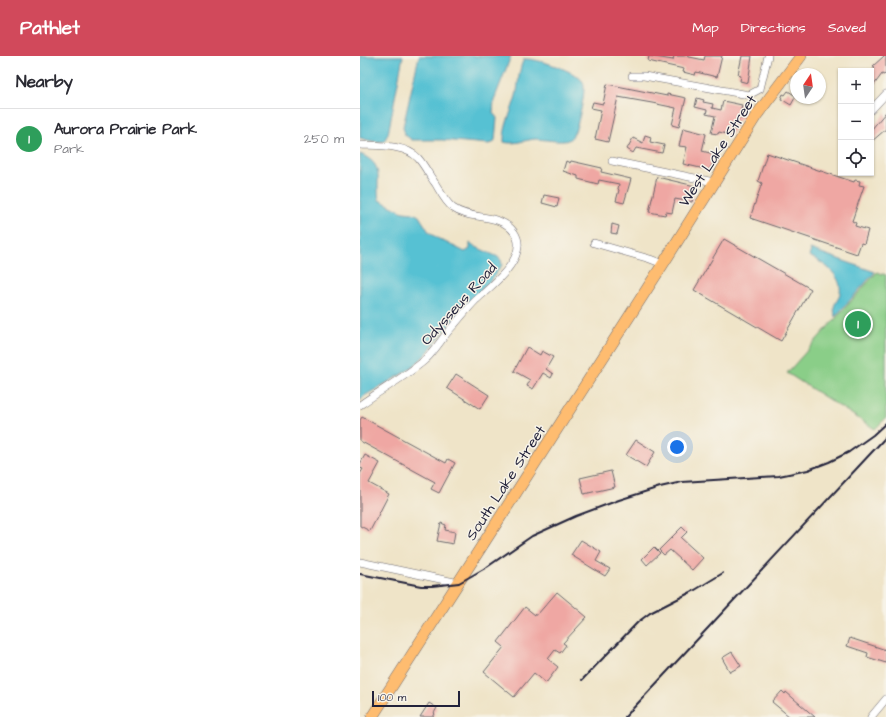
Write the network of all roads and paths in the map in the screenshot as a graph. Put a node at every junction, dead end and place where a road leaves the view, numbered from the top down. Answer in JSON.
{"nodes":[{"id":1,"x":768,"y":56,"type":"edge"},
{"id":2,"x":801,"y":56,"type":"edge"},
{"id":3,"x":632,"y":76,"type":"dead end"},
{"id":4,"x":760,"y":89,"type":"junction"},
{"id":5,"x":886,"y":94,"type":"edge"},
{"id":6,"x":770,"y":98,"type":"junction"},
{"id":7,"x":874,"y":107,"type":"edge"},
{"id":8,"x":360,"y":144,"type":"edge"},
{"id":9,"x":612,"y":161,"type":"dead end"},
{"id":10,"x":714,"y":182,"type":"junction"},
{"id":11,"x":594,"y":243,"type":"dead end"},
{"id":12,"x":663,"y":264,"type":"junction"},
{"id":13,"x":360,"y":406,"type":"edge"},
{"id":14,"x":360,"y":562,"type":"edge"},
{"id":15,"x":459,"y":583,"type":"junction"},
{"id":16,"x":886,"y":698,"type":"edge"},
{"id":17,"x":372,"y":717,"type":"edge"},
{"id":18,"x":871,"y":717,"type":"edge"}],
"edges":[{"from":1,"to":4,"type":"street"},
{"from":2,"to":6,"type":"main road","name":"West Lake Street"},
{"from":3,"to":4,"type":"street"},
{"from":4,"to":6,"type":"street"},
{"from":5,"to":7,"type":"street"},
{"from":6,"to":10,"type":"main road","name":"West Lake Street"},
{"from":8,"to":13,"type":"street","name":"Odysseus Road"},
{"from":9,"to":10,"type":"street"},
{"from":10,"to":12,"type":"main road","name":"West Lake Street"},
{"from":11,"to":12,"type":"street"},
{"from":12,"to":15,"type":"main road","name":"South Lake Street"},
{"from":14,"to":15,"type":"street"},
{"from":15,"to":17,"type":"main road","name":"South Lake Street"},
{"from":16,"to":18,"type":"street"}]}
